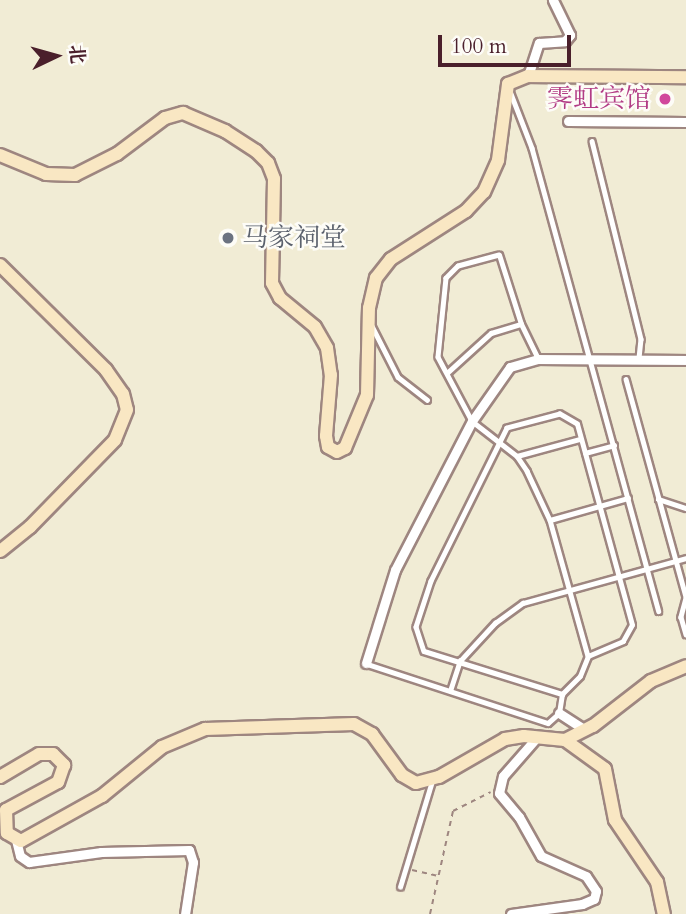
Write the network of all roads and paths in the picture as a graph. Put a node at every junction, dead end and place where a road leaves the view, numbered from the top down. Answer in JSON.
{"nodes":[{"id":1,"x":553,"y":0,"type":"edge"},
{"id":2,"x":528,"y":76,"type":"junction"},
{"id":3,"x":686,"y":77,"type":"edge"},
{"id":4,"x":508,"y":84,"type":"junction"},
{"id":5,"x":568,"y":121,"type":"dead end"},
{"id":6,"x":686,"y":122,"type":"edge"},
{"id":7,"x":592,"y":141,"type":"dead end"},
{"id":8,"x":0,"y":155,"type":"edge"},
{"id":9,"x":0,"y":265,"type":"edge"},
{"id":10,"x":368,"y":320,"type":"junction"},
{"id":11,"x":521,"y":324,"type":"junction"},
{"id":12,"x":538,"y":359,"type":"junction"},
{"id":13,"x":590,"y":359,"type":"junction"},
{"id":14,"x":639,"y":360,"type":"junction"},
{"id":15,"x":686,"y":360,"type":"edge"},
{"id":16,"x":447,"y":373,"type":"junction"},
{"id":17,"x":626,"y":379,"type":"dead end"},
{"id":18,"x":427,"y":400,"type":"dead end"},
{"id":19,"x":472,"y":421,"type":"junction"},
{"id":20,"x":580,"y":439,"type":"junction"},
{"id":21,"x":501,"y":443,"type":"junction"},
{"id":22,"x":614,"y":445,"type":"junction"},
{"id":23,"x":584,"y":453,"type":"junction"},
{"id":24,"x":517,"y":456,"type":"junction"},
{"id":25,"x":628,"y":498,"type":"junction"},
{"id":26,"x":658,"y":499,"type":"junction"},
{"id":27,"x":599,"y":506,"type":"junction"},
{"id":28,"x":686,"y":508,"type":"edge"},
{"id":29,"x":550,"y":520,"type":"junction"},
{"id":30,"x":0,"y":551,"type":"edge"},
{"id":31,"x":686,"y":558,"type":"edge"},
{"id":32,"x":676,"y":561,"type":"junction"},
{"id":33,"x":648,"y":568,"type":"junction"},
{"id":34,"x":619,"y":576,"type":"junction"},
{"id":35,"x":569,"y":590,"type":"junction"},
{"id":36,"x":686,"y":598,"type":"edge"},
{"id":37,"x":659,"y":611,"type":"dead end"},
{"id":38,"x":686,"y":634,"type":"edge"},
{"id":39,"x":588,"y":656,"type":"junction"},
{"id":40,"x":460,"y":661,"type":"junction"},
{"id":41,"x":366,"y":663,"type":"joint"},
{"id":42,"x":686,"y":666,"type":"edge"},
{"id":43,"x":450,"y":691,"type":"junction"},
{"id":44,"x":562,"y":694,"type":"junction"},
{"id":45,"x":559,"y":713,"type":"junction"},
{"id":46,"x":585,"y":730,"type":"junction"},
{"id":47,"x":538,"y":736,"type":"junction"},
{"id":48,"x":565,"y":740,"type":"junction"},
{"id":49,"x":0,"y":777,"type":"edge"},
{"id":50,"x":432,"y":780,"type":"junction"},
{"id":51,"x":499,"y":790,"type":"junction"},
{"id":52,"x":16,"y":840,"type":"junction"},
{"id":53,"x":405,"y":868,"type":"junction"},
{"id":54,"x":438,"y":876,"type":"junction"},
{"id":55,"x":400,"y":887,"type":"dead end"},
{"id":56,"x":185,"y":914,"type":"edge"},
{"id":57,"x":430,"y":914,"type":"edge"},
{"id":58,"x":510,"y":914,"type":"edge"},
{"id":59,"x":664,"y":914,"type":"edge"}],
"edges":[{"from":1,"to":2,"type":"street"},
{"from":2,"to":3,"type":"main road"},
{"from":2,"to":4,"type":"main road"},
{"from":4,"to":10,"type":"main road"},
{"from":4,"to":13,"type":"lane"},
{"from":5,"to":6,"type":"street"},
{"from":7,"to":14,"type":"lane"},
{"from":8,"to":10,"type":"main road"},
{"from":9,"to":30,"type":"main road"},
{"from":10,"to":18,"type":"lane"},
{"from":11,"to":12,"type":"lane"},
{"from":11,"to":16,"type":"lane"},
{"from":11,"to":16,"type":"lane"},
{"from":12,"to":13,"type":"street"},
{"from":12,"to":19,"type":"street"},
{"from":13,"to":14,"type":"street"},
{"from":13,"to":22,"type":"lane"},
{"from":14,"to":15,"type":"street"},
{"from":16,"to":19,"type":"lane"},
{"from":17,"to":26,"type":"lane"},
{"from":19,"to":21,"type":"lane"},
{"from":19,"to":41,"type":"street"},
{"from":20,"to":21,"type":"lane"},
{"from":20,"to":23,"type":"lane"},
{"from":20,"to":24,"type":"lane"},
{"from":21,"to":24,"type":"lane"},
{"from":21,"to":40,"type":"lane"},
{"from":22,"to":23,"type":"lane"},
{"from":22,"to":25,"type":"lane"},
{"from":23,"to":27,"type":"lane"},
{"from":24,"to":29,"type":"lane"},
{"from":25,"to":27,"type":"lane"},
{"from":25,"to":33,"type":"lane"},
{"from":26,"to":28,"type":"lane"},
{"from":26,"to":32,"type":"lane"},
{"from":27,"to":29,"type":"lane"},
{"from":27,"to":34,"type":"lane"},
{"from":29,"to":35,"type":"lane"},
{"from":31,"to":32,"type":"lane"},
{"from":32,"to":33,"type":"lane"},
{"from":32,"to":36,"type":"lane"},
{"from":33,"to":34,"type":"lane"},
{"from":33,"to":37,"type":"lane"},
{"from":34,"to":35,"type":"lane"},
{"from":34,"to":39,"type":"lane"},
{"from":35,"to":39,"type":"lane"},
{"from":35,"to":40,"type":"lane"},
{"from":36,"to":38,"type":"lane"},
{"from":39,"to":44,"type":"lane"},
{"from":40,"to":43,"type":"lane"},
{"from":40,"to":44,"type":"lane"},
{"from":41,"to":43,"type":"lane"},
{"from":42,"to":46,"type":"main road"},
{"from":43,"to":45,"type":"lane"},
{"from":44,"to":45,"type":"lane"},
{"from":45,"to":46,"type":"street"},
{"from":46,"to":48,"type":"main road"},
{"from":47,"to":48,"type":"main road"},
{"from":47,"to":50,"type":"main road"},
{"from":47,"to":51,"type":"street"},
{"from":48,"to":59,"type":"main road"},
{"from":49,"to":52,"type":"main road"},
{"from":50,"to":52,"type":"main road"},
{"from":50,"to":53,"type":"lane"},
{"from":51,"to":54,"type":"path"},
{"from":51,"to":58,"type":"street"},
{"from":52,"to":56,"type":"street"},
{"from":53,"to":54,"type":"path"},
{"from":53,"to":55,"type":"lane"},
{"from":54,"to":57,"type":"path"}]}
